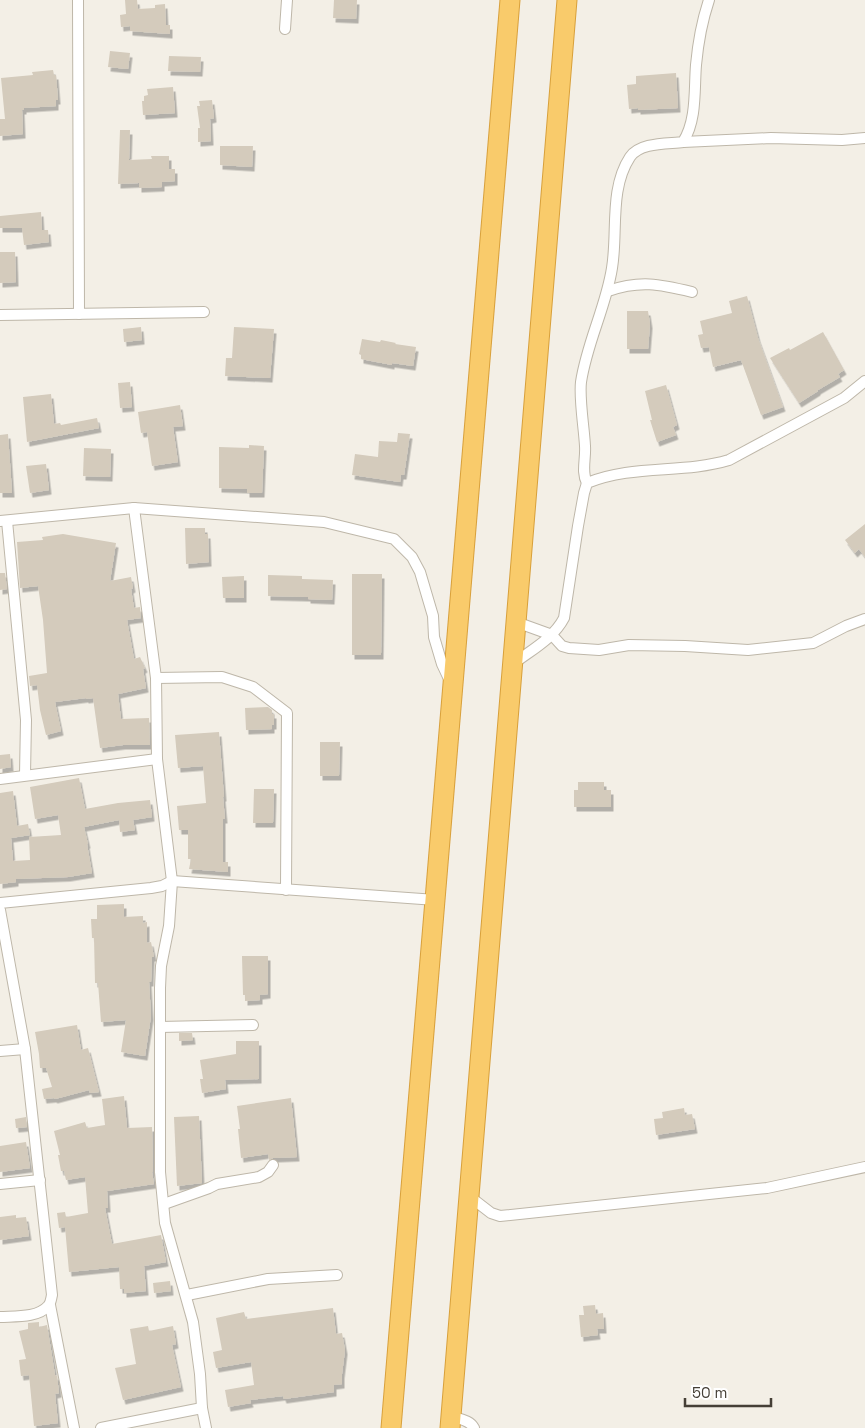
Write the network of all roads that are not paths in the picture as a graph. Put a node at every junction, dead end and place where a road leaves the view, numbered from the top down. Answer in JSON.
{"nodes":[{"id":1,"x":78,"y":0,"type":"edge"},
{"id":2,"x":287,"y":0,"type":"edge"},
{"id":3,"x":510,"y":0,"type":"edge"},
{"id":4,"x":567,"y":0,"type":"edge"},
{"id":5,"x":710,"y":0,"type":"edge"},
{"id":6,"x":285,"y":29,"type":"dead end"},
{"id":7,"x":865,"y":138,"type":"edge"},
{"id":8,"x":683,"y":142,"type":"junction"},
{"id":9,"x":608,"y":291,"type":"junction"},
{"id":10,"x":692,"y":292,"type":"dead end"},
{"id":11,"x":204,"y":312,"type":"dead end"},
{"id":12,"x":79,"y":314,"type":"junction"},
{"id":13,"x":0,"y":315,"type":"edge"},
{"id":14,"x":865,"y":382,"type":"edge"},
{"id":15,"x":587,"y":483,"type":"junction"},
{"id":16,"x":134,"y":508,"type":"junction"},
{"id":17,"x":4,"y":521,"type":"edge"},
{"id":18,"x":865,"y":619,"type":"edge"},
{"id":19,"x":516,"y":622,"type":"junction"},
{"id":20,"x":552,"y":635,"type":"junction"},
{"id":21,"x":513,"y":664,"type":"junction"},
{"id":22,"x":156,"y":678,"type":"junction"},
{"id":23,"x":454,"y":689,"type":"junction"},
{"id":24,"x":157,"y":759,"type":"junction"},
{"id":25,"x":26,"y":775,"type":"junction"},
{"id":26,"x":0,"y":779,"type":"edge"},
{"id":27,"x":172,"y":881,"type":"junction"},
{"id":28,"x":286,"y":890,"type":"junction"},
{"id":29,"x":436,"y":900,"type":"junction"},
{"id":30,"x":0,"y":902,"type":"edge"},
{"id":31,"x":0,"y":910,"type":"edge"},
{"id":32,"x":253,"y":1025,"type":"dead end"},
{"id":33,"x":160,"y":1027,"type":"junction"},
{"id":34,"x":25,"y":1049,"type":"junction"},
{"id":35,"x":0,"y":1051,"type":"edge"},
{"id":36,"x":273,"y":1165,"type":"dead end"},
{"id":37,"x":865,"y":1167,"type":"edge"},
{"id":38,"x":40,"y":1180,"type":"junction"},
{"id":39,"x":0,"y":1184,"type":"edge"},
{"id":40,"x":469,"y":1196,"type":"junction"},
{"id":41,"x":164,"y":1204,"type":"junction"},
{"id":42,"x":337,"y":1274,"type":"dead end"},
{"id":43,"x":187,"y":1295,"type":"junction"},
{"id":44,"x":50,"y":1305,"type":"junction"},
{"id":45,"x":0,"y":1317,"type":"edge"},
{"id":46,"x":202,"y":1408,"type":"junction"},
{"id":47,"x":451,"y":1422,"type":"edge"},
{"id":48,"x":74,"y":1428,"type":"edge"},
{"id":49,"x":101,"y":1428,"type":"edge"},
{"id":50,"x":206,"y":1428,"type":"edge"},
{"id":51,"x":391,"y":1428,"type":"edge"},
{"id":52,"x":474,"y":1428,"type":"edge"}],
"edges":[{"from":1,"to":12,"type":"street"},
{"from":2,"to":6,"type":"street"},
{"from":3,"to":23,"type":"highway"},
{"from":4,"to":19,"type":"highway"},
{"from":5,"to":8,"type":"street"},
{"from":7,"to":8,"type":"street"},
{"from":8,"to":9,"type":"street"},
{"from":9,"to":10,"type":"street"},
{"from":9,"to":15,"type":"street"},
{"from":11,"to":12,"type":"street"},
{"from":12,"to":13,"type":"street"},
{"from":14,"to":15,"type":"street"},
{"from":15,"to":20,"type":"street"},
{"from":16,"to":17,"type":"street"},
{"from":16,"to":22,"type":"street"},
{"from":16,"to":23,"type":"street"},
{"from":17,"to":25,"type":"street"},
{"from":18,"to":20,"type":"street"},
{"from":19,"to":20,"type":"street"},
{"from":19,"to":21,"type":"highway"},
{"from":20,"to":21,"type":"street"},
{"from":21,"to":40,"type":"highway"},
{"from":22,"to":24,"type":"street"},
{"from":22,"to":28,"type":"street"},
{"from":23,"to":29,"type":"highway"},
{"from":24,"to":25,"type":"street"},
{"from":24,"to":27,"type":"street"},
{"from":25,"to":26,"type":"street"},
{"from":27,"to":28,"type":"street"},
{"from":27,"to":30,"type":"street"},
{"from":27,"to":33,"type":"street"},
{"from":28,"to":29,"type":"street"},
{"from":29,"to":51,"type":"highway"},
{"from":31,"to":34,"type":"street"},
{"from":32,"to":33,"type":"street"},
{"from":33,"to":41,"type":"street"},
{"from":34,"to":35,"type":"street"},
{"from":34,"to":38,"type":"street"},
{"from":36,"to":41,"type":"street"},
{"from":37,"to":40,"type":"street"},
{"from":38,"to":39,"type":"street"},
{"from":38,"to":44,"type":"street"},
{"from":40,"to":47,"type":"highway"},
{"from":41,"to":43,"type":"street"},
{"from":42,"to":43,"type":"street"},
{"from":43,"to":46,"type":"street"},
{"from":44,"to":45,"type":"street"},
{"from":44,"to":48,"type":"street"},
{"from":46,"to":49,"type":"street"},
{"from":46,"to":50,"type":"street"},
{"from":47,"to":52,"type":"street"}]}
